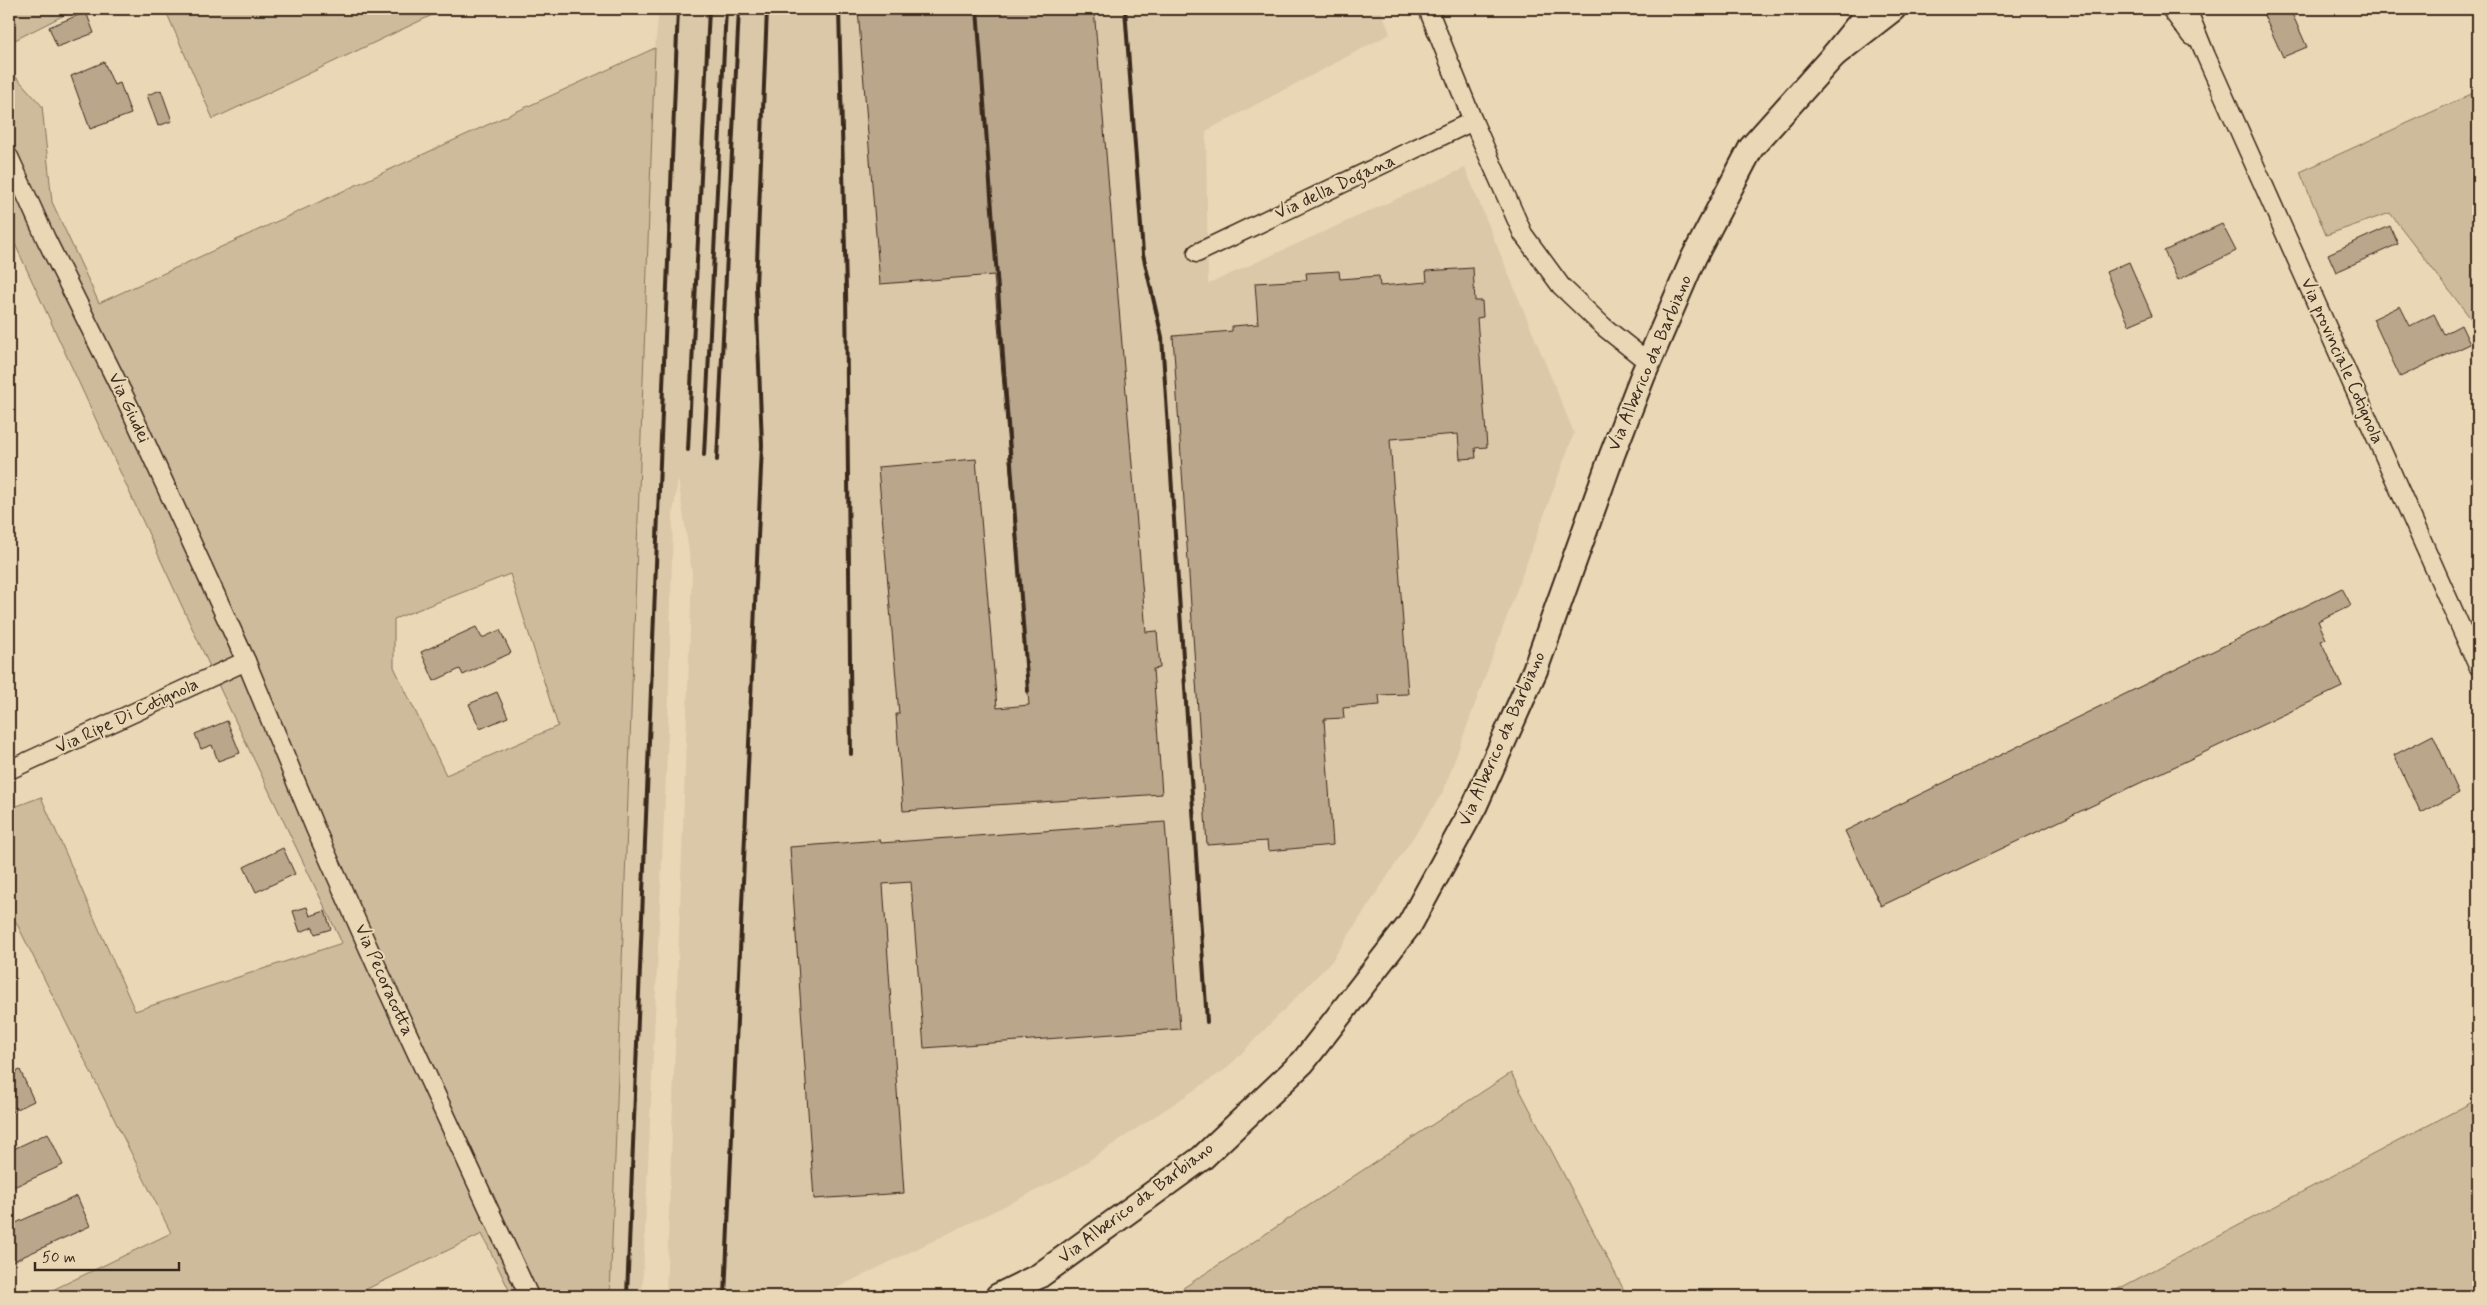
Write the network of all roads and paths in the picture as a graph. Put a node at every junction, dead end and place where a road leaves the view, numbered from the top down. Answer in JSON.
{"nodes":[{"id":1,"x":1428,"y":9,"type":"edge"},
{"id":2,"x":1871,"y":9,"type":"edge"},
{"id":3,"x":1893,"y":9,"type":"edge"},
{"id":4,"x":2171,"y":9,"type":"edge"},
{"id":5,"x":2187,"y":9,"type":"edge"},
{"id":6,"x":1834,"y":55,"type":"junction"},
{"id":7,"x":2206,"y":56,"type":"junction"},
{"id":8,"x":1473,"y":121,"type":"junction"},
{"id":9,"x":9,"y":157,"type":"edge"},
{"id":10,"x":1197,"y":253,"type":"dead end"},
{"id":11,"x":1648,"y":362,"type":"junction"},
{"id":12,"x":246,"y":661,"type":"junction"},
{"id":13,"x":2478,"y":666,"type":"edge"},
{"id":14,"x":9,"y":770,"type":"edge"},
{"id":15,"x":529,"y":1296,"type":"edge"},
{"id":16,"x":998,"y":1296,"type":"edge"}],
"edges":[{"from":1,"to":8,"type":"street"},
{"from":2,"to":6,"type":"main road","name":"Via Alberico da Barbiano"},
{"from":3,"to":6,"type":"main road","name":"Via Alberico da Barbiano"},
{"from":4,"to":7,"type":"street","name":"Via provinciale Cotignola"},
{"from":5,"to":7,"type":"street","name":"Via provinciale Cotignola"},
{"from":6,"to":11,"type":"main road","name":"Via Alberico da Barbiano"},
{"from":7,"to":13,"type":"street","name":"Via provinciale Cotignola"},
{"from":8,"to":10,"type":"street","name":"Via della Dogana"},
{"from":8,"to":11,"type":"street"},
{"from":9,"to":12,"type":"street","name":"Via Giudei"},
{"from":11,"to":16,"type":"main road","name":"Via Alberico da Barbiano"},
{"from":12,"to":14,"type":"street","name":"Via Ripe Di Cotignola"},
{"from":12,"to":15,"type":"street","name":"Via Pecoracotta"}]}
